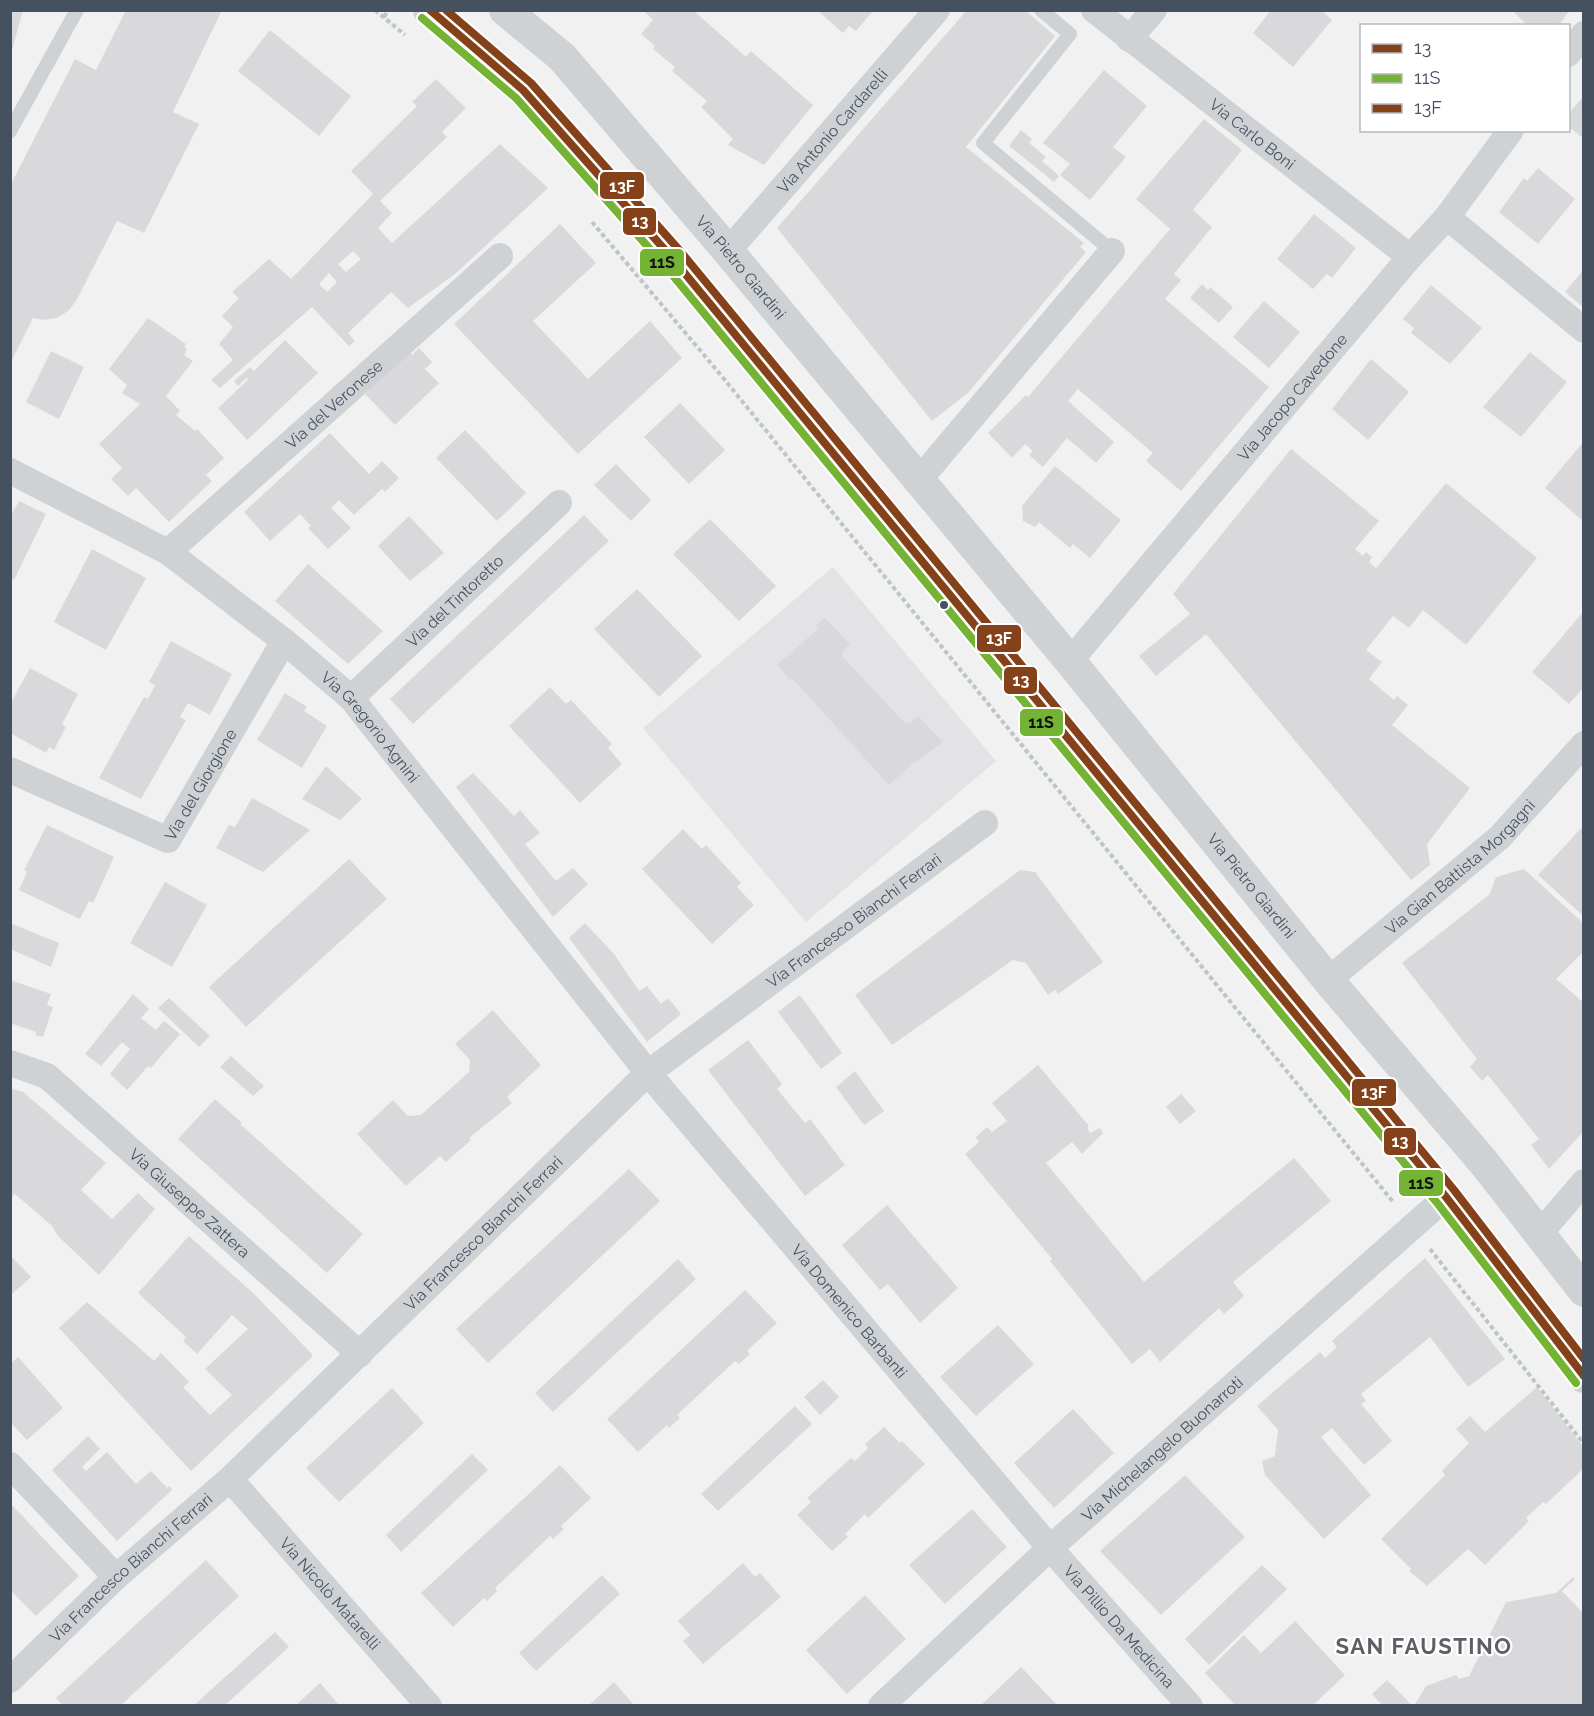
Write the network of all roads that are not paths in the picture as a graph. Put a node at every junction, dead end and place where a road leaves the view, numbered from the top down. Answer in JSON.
{"nodes":[{"id":1,"x":77,"y":10,"type":"edge"},
{"id":2,"x":429,"y":10,"type":"edge"},
{"id":3,"x":505,"y":10,"type":"edge"},
{"id":4,"x":533,"y":10,"type":"edge"},
{"id":5,"x":937,"y":10,"type":"edge"},
{"id":6,"x":1041,"y":10,"type":"edge"},
{"id":7,"x":1094,"y":10,"type":"edge"},
{"id":8,"x":1154,"y":10,"type":"edge"},
{"id":9,"x":1584,"y":34,"type":"edge"},
{"id":10,"x":1130,"y":39,"type":"junction"},
{"id":11,"x":1570,"y":53,"type":"edge"},
{"id":12,"x":561,"y":57,"type":"junction"},
{"id":13,"x":10,"y":130,"type":"edge"},
{"id":14,"x":1511,"y":132,"type":"edge"},
{"id":15,"x":1447,"y":217,"type":"junction"},
{"id":16,"x":728,"y":251,"type":"junction"},
{"id":17,"x":1112,"y":251,"type":"joint"},
{"id":18,"x":500,"y":256,"type":"dead end"},
{"id":19,"x":1410,"y":257,"type":"junction"},
{"id":20,"x":1584,"y":330,"type":"edge"},
{"id":21,"x":10,"y":471,"type":"edge"},
{"id":22,"x":919,"y":480,"type":"junction"},
{"id":23,"x":559,"y":503,"type":"dead end"},
{"id":24,"x":168,"y":552,"type":"junction"},
{"id":25,"x":284,"y":641,"type":"junction"},
{"id":26,"x":1070,"y":661,"type":"junction"},
{"id":27,"x":351,"y":698,"type":"junction"},
{"id":28,"x":1584,"y":744,"type":"edge"},
{"id":29,"x":10,"y":770,"type":"edge"},
{"id":30,"x":985,"y":823,"type":"dead end"},
{"id":31,"x":1328,"y":980,"type":"junction"},
{"id":32,"x":10,"y":1064,"type":"edge"},
{"id":33,"x":648,"y":1073,"type":"junction"},
{"id":34,"x":1584,"y":1182,"type":"edge"},
{"id":35,"x":1446,"y":1197,"type":"junction"},
{"id":36,"x":1539,"y":1233,"type":"junction"},
{"id":37,"x":1584,"y":1291,"type":"edge"},
{"id":38,"x":360,"y":1354,"type":"junction"},
{"id":39,"x":1584,"y":1377,"type":"edge"},
{"id":40,"x":10,"y":1465,"type":"edge"},
{"id":41,"x":230,"y":1479,"type":"junction"},
{"id":42,"x":1050,"y":1548,"type":"junction"},
{"id":43,"x":116,"y":1577,"type":"junction"},
{"id":44,"x":10,"y":1680,"type":"edge"},
{"id":45,"x":429,"y":1706,"type":"edge"},
{"id":46,"x":881,"y":1706,"type":"edge"},
{"id":47,"x":1190,"y":1706,"type":"edge"}],
"edges":[{"from":1,"to":13,"type":"lane"},
{"from":2,"to":35,"type":"street"},
{"from":3,"to":12,"type":"street","name":"Via Pietro Giardini"},
{"from":4,"to":12,"type":"street","name":"Via Pietro Giardini"},
{"from":5,"to":16,"type":"street","name":"Via Antonio Cardarelli"},
{"from":6,"to":17,"type":"lane"},
{"from":7,"to":10,"type":"street","name":"Via Carlo Boni"},
{"from":8,"to":10,"type":"street"},
{"from":9,"to":11,"type":"street"},
{"from":10,"to":19,"type":"street","name":"Via Carlo Boni"},
{"from":12,"to":16,"type":"street","name":"Via Pietro Giardini"},
{"from":14,"to":15,"type":"street","name":"Via Jacopo Cavedone"},
{"from":15,"to":19,"type":"street","name":"Via Jacopo Cavedone"},
{"from":15,"to":20,"type":"street"},
{"from":16,"to":22,"type":"street","name":"Via Pietro Giardini"},
{"from":17,"to":22,"type":"street"},
{"from":18,"to":24,"type":"street","name":"Via del Veronese"},
{"from":19,"to":26,"type":"street","name":"Via Jacopo Cavedone"},
{"from":21,"to":24,"type":"street","name":"Via Gregorio Agnini"},
{"from":22,"to":26,"type":"street","name":"Via Pietro Giardini"},
{"from":23,"to":27,"type":"street","name":"Via del Tintoretto"},
{"from":24,"to":25,"type":"street","name":"Via Gregorio Agnini"},
{"from":25,"to":27,"type":"street","name":"Via Gregorio Agnini"},
{"from":25,"to":29,"type":"street","name":"Via del Giorgione"},
{"from":26,"to":31,"type":"street","name":"Via Pietro Giardini"},
{"from":27,"to":33,"type":"street","name":"Via Gregorio Agnini"},
{"from":28,"to":31,"type":"street","name":"Via Gian Battista Morgagni"},
{"from":30,"to":33,"type":"street","name":"Via Francesco Bianchi Ferrari"},
{"from":31,"to":36,"type":"street","name":"Via Pietro Giardini"},
{"from":32,"to":38,"type":"street","name":"Via Giuseppe Zattera"},
{"from":33,"to":38,"type":"street","name":"Via Francesco Bianchi Ferrari"},
{"from":33,"to":42,"type":"street","name":"Via Domenico Barbanti"},
{"from":34,"to":36,"type":"street"},
{"from":35,"to":39,"type":"street"},
{"from":35,"to":42,"type":"street","name":"Via Michelangelo Buonarroti"},
{"from":36,"to":37,"type":"street","name":"Via Pietro Giardini"},
{"from":38,"to":41,"type":"street","name":"Via Francesco Bianchi Ferrari"},
{"from":40,"to":43,"type":"street"},
{"from":41,"to":43,"type":"street","name":"Via Francesco Bianchi Ferrari"},
{"from":41,"to":45,"type":"street","name":"Via Nicolò Matarelli"},
{"from":42,"to":46,"type":"street","name":"Via Michelangelo Buonarroti"},
{"from":42,"to":47,"type":"street","name":"Via Pillio Da Medicina"},
{"from":43,"to":44,"type":"street","name":"Via Francesco Bianchi Ferrari"}]}
